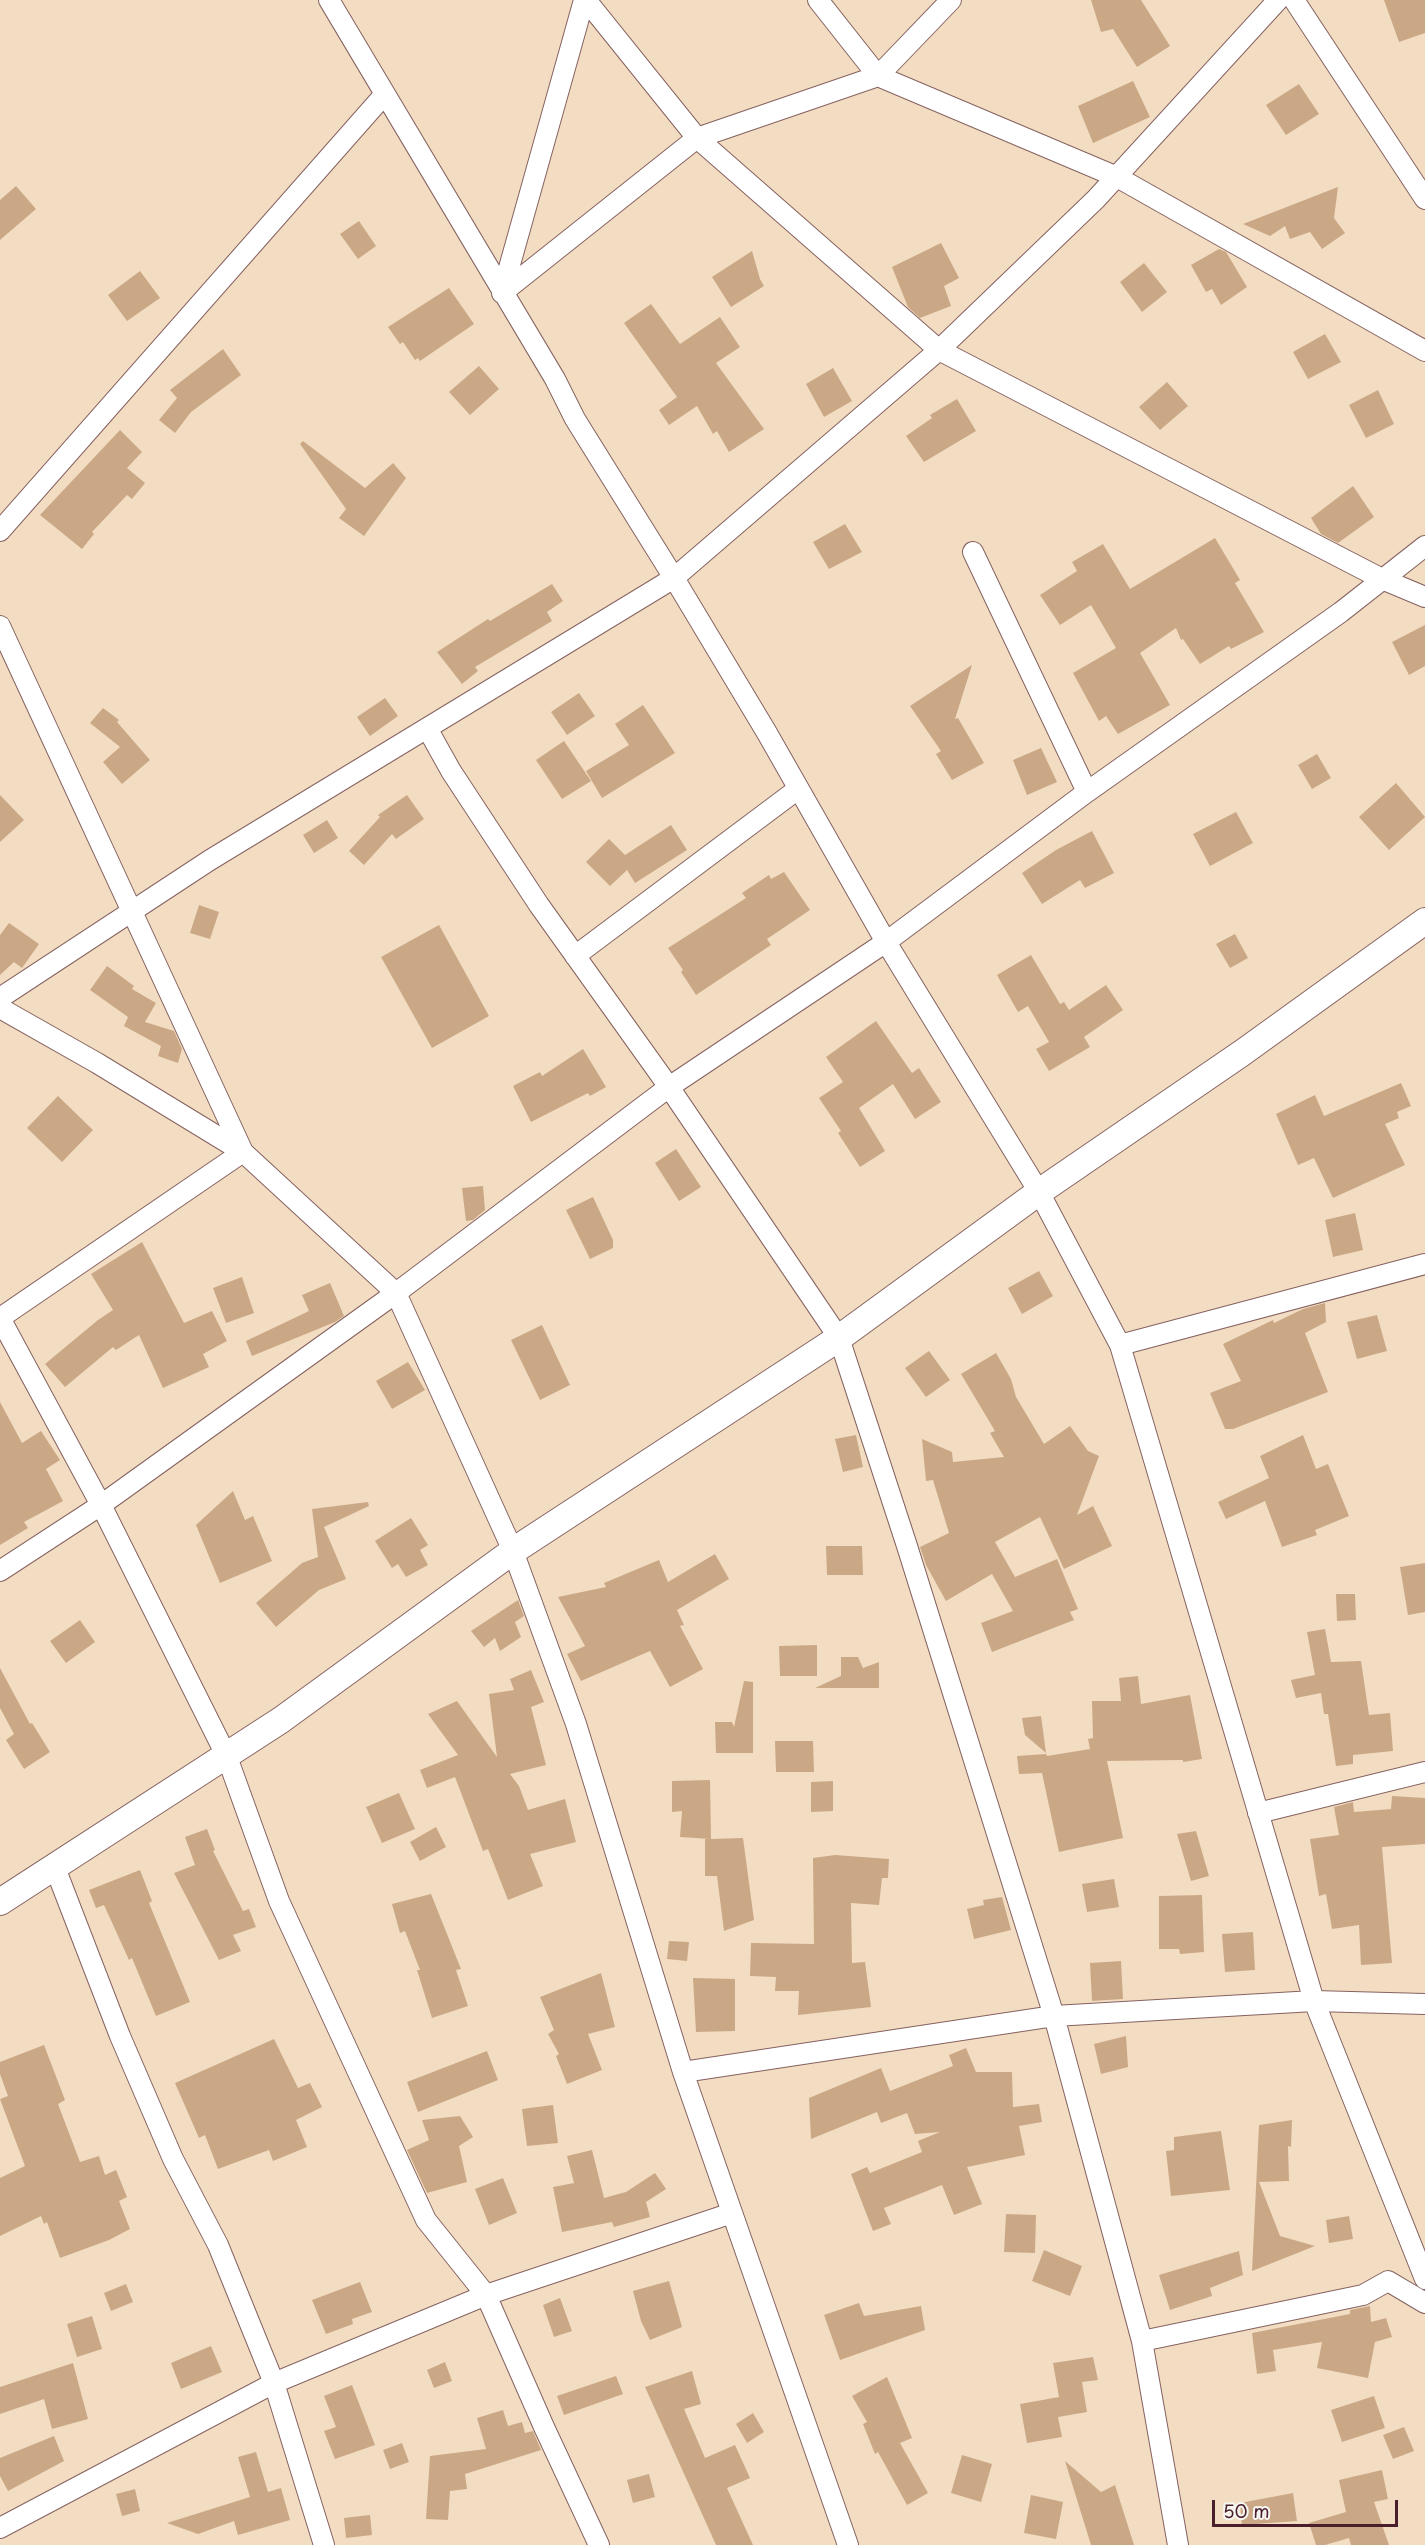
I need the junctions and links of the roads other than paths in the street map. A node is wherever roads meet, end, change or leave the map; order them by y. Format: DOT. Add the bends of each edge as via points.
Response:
graph roads {
  1 [pos="329,0"];
  2 [pos="585,0"];
  3 [pos="818,0"];
  4 [pos="951,0"];
  5 [pos="1278,0"];
  6 [pos="1294,0"];
  7 [pos="878,76"];
  8 [pos="384,95"];
  9 [pos="696,138"];
  10 [pos="1117,177"];
  11 [pos="1425,198"];
  12 [pos="502,293"];
  13 [pos="939,350"];
  14 [pos="1425,351"];
  15 [pos="0,531"];
  16 [pos="1425,546"];
  17 [pos="973,552"];
  18 [pos="674,578"];
  19 [pos="1382,579"];
  20 [pos="1425,597"];
  21 [pos="0,626"];
  22 [pos="427,728"];
  23 [pos="798,789"];
  24 [pos="1087,792"];
  25 [pos="132,911"];
  26 [pos="1425,921"];
  27 [pos="886,942"];
  28 [pos="575,956"];
  29 [pos="0,998"];
  30 [pos="0,1008"];
  31 [pos="669,1087"];
  32 [pos="243,1152"];
  33 [pos="1039,1192"];
  34 [pos="1425,1264"];
  35 [pos="396,1293"];
  36 [pos="839,1338"];
  37 [pos="1120,1345"];
  38 [pos="101,1505"];
  39 [pos="513,1551"];
  40 [pos="0,1571"];
  41 [pos="227,1757"];
  42 [pos="1425,1772"];
  43 [pos="1258,1813"];
  44 [pos="54,1865"];
  45 [pos="0,1902"];
  46 [pos="1314,2001"];
  47 [pos="1425,2004"];
  48 [pos="1054,2016"];
  49 [pos="683,2072"];
  50 [pos="732,2213"];
  51 [pos="1425,2279"];
  52 [pos="486,2295"];
  53 [pos="1425,2303"];
  54 [pos="1142,2340"];
  55 [pos="274,2383"];
  56 [pos="0,2528"];
  57 [pos="324,2545"];
  58 [pos="599,2545"];
  59 [pos="848,2545"];
  60 [pos="1179,2545"];
  1 -- 8 [label="street"];
  2 -- 9 [label="street"];
  2 -- 12 [label="street"];
  3 -- 7 [label="street"];
  4 -- 7 [label="street"];
  5 -- 10 [label="street"];
  6 -- 11 [label="street"];
  7 -- 9 [label="street"];
  7 -- 10 [label="street"];
  8 -- 12 [label="street"];
  8 -- 15 [label="street"];
  9 -- 12 [label="street"];
  9 -- 13 [label="street"];
  10 -- 13 [label="street"];
  10 -- 14 [label="street"];
  12 -- 18 [label="street"];
  13 -- 18 [label="street"];
  13 -- 19 [label="street"];
  16 -- 19 [label="street"];
  17 -- 24 [label="street"];
  18 -- 22 [label="street"];
  18 -- 23 [label="street"];
  19 -- 20 [label="street"];
  19 -- 24 [label="street"];
  21 -- 25 [label="street"];
  22 -- 25 [label="street"];
  22 -- 28 [label="street" via="451,771"];
  23 -- 27 [label="street"];
  23 -- 28 [label="street"];
  24 -- 27 [label="street"];
  25 -- 29 [label="street"];
  25 -- 32 [label="street"];
  26 -- 33 [label="street"];
  27 -- 31 [label="street"];
  27 -- 33 [label="street"];
  28 -- 31 [label="street"];
  30 -- 32 [label="street"];
  31 -- 35 [label="street"];
  31 -- 36 [label="street"];
  32 -- 35 [label="street"];
  32 -- 38 [label="street" via="0,1318"];
  33 -- 36 [label="street"];
  33 -- 37 [label="street"];
  34 -- 37 [label="street"];
  35 -- 38 [label="street"];
  35 -- 39 [label="street"];
  36 -- 39 [label="street"];
  36 -- 48 [label="street"];
  37 -- 43 [label="street"];
  38 -- 40 [label="street"];
  38 -- 41 [label="street"];
  39 -- 41 [label="street"];
  39 -- 49 [label="street" via="576,1724"];
  41 -- 44 [label="street"];
  41 -- 52 [label="street" via="279,1901 426,2220"];
  42 -- 43 [label="street"];
  43 -- 46 [label="street"];
  44 -- 45 [label="street"];
  44 -- 55 [label="street" via="124,2046 173,2160 218,2245"];
  46 -- 47 [label="street"];
  46 -- 48 [label="street"];
  46 -- 51 [label="street"];
  48 -- 49 [label="street"];
  48 -- 54 [label="street"];
  49 -- 50 [label="street"];
  50 -- 52 [label="street"];
  50 -- 59 [label="street"];
  52 -- 55 [label="street"];
  52 -- 58 [label="street"];
  53 -- 54 [label="street" via="1388,2281 1363,2295"];
  54 -- 60 [label="street"];
  55 -- 56 [label="street"];
  55 -- 57 [label="street"];
}
